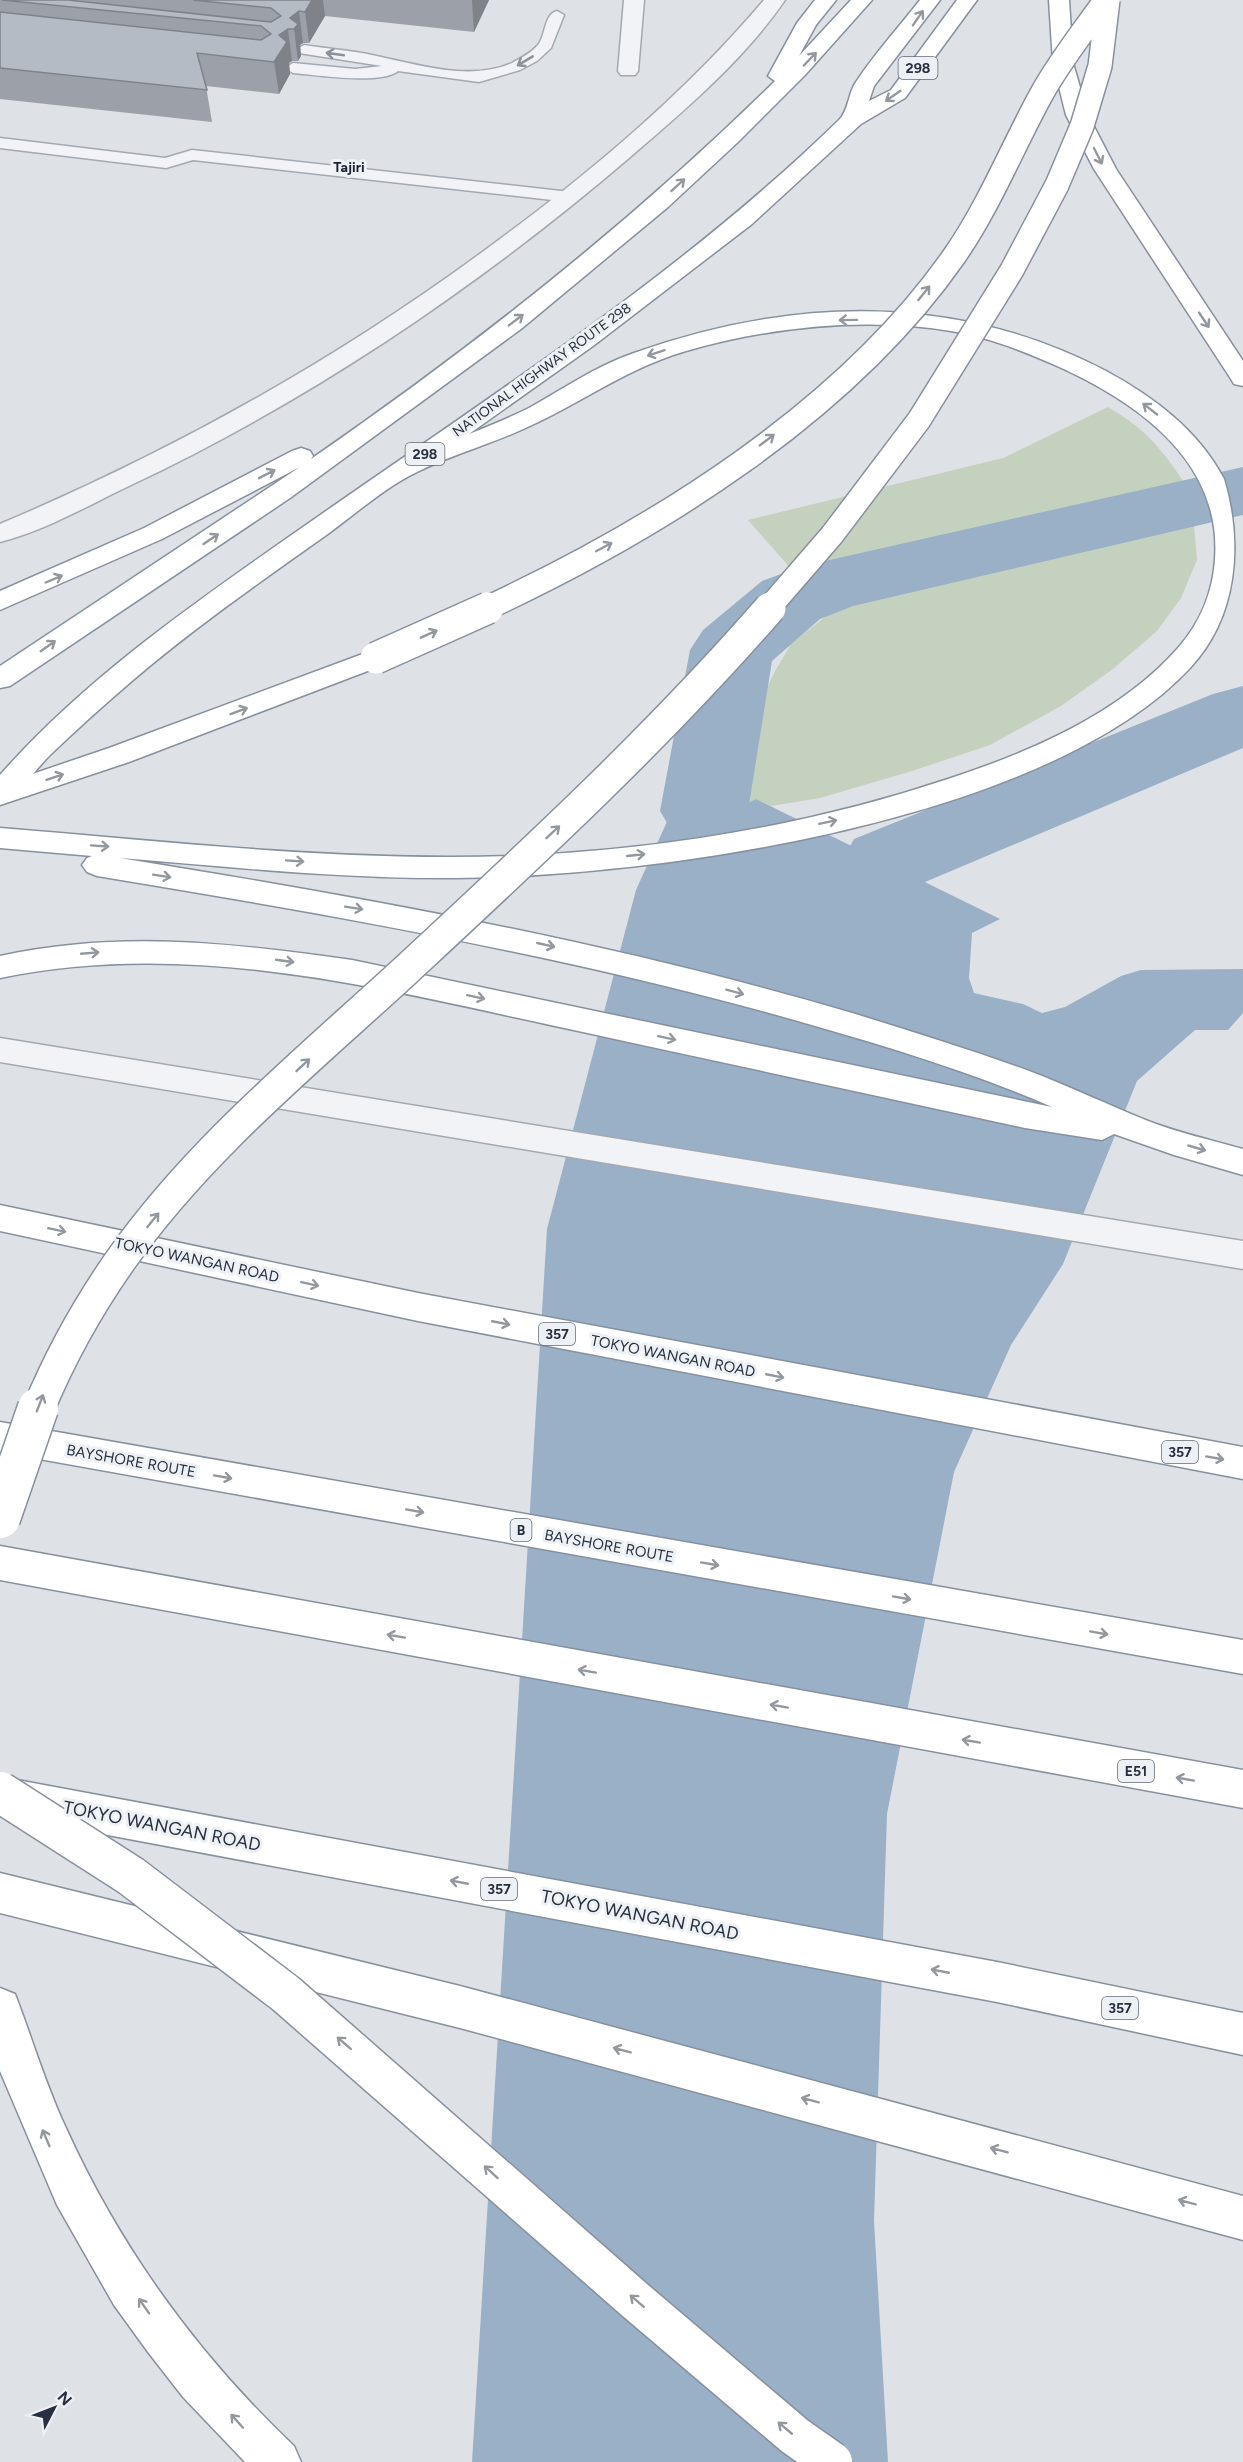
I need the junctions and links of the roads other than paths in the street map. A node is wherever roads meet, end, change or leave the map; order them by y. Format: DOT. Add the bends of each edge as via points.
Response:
graph roads {
  1 [pos="634,0"];
  2 [pos="775,0"];
  3 [pos="826,0"];
  4 [pos="862,0"];
  5 [pos="930,0"];
  6 [pos="967,0"];
  7 [pos="1059,0"];
  8 [pos="1107,0"];
  9 [pos="557,15"];
  10 [pos="304,50"];
  11 [pos="293,68"];
  12 [pos="405,68"];
  13 [pos="628,71"];
  14 [pos="755,116"];
  15 [pos="853,119"];
  16 [pos="0,143"];
  17 [pos="570,197"];
  18 [pos="470,356"];
  19 [pos="1243,380"];
  20 [pos="407,467"];
  21 [pos="0,534"];
  22 [pos="0,601"];
  23 [pos="0,679"];
  24 [pos="0,794"];
  25 [pos="0,838"];
  26 [pos="0,852"];
  27 [pos="0,967"];
  28 [pos="0,1050"];
  29 [pos="1151,1135"];
  30 [pos="1243,1162"];
  31 [pos="0,1218"];
  32 [pos="1243,1255"];
  33 [pos="0,1437"];
  34 [pos="1243,1463"];
  35 [pos="0,1518"];
  36 [pos="0,1563"];
  37 [pos="1243,1657"];
  38 [pos="1243,1790"];
  39 [pos="0,1794"];
  40 [pos="0,1893"];
  41 [pos="997,1982"];
  42 [pos="0,2009"];
  43 [pos="1243,2034"];
  44 [pos="1243,2058"];
  45 [pos="1243,2218"];
  46 [pos="278,2462"];
  47 [pos="832,2462"];
  1 -- 13 [label="street"];
  2 -- 17 [label="street" via="722,62 678,105"];
  3 -- 14 [label="highway" via="807,23"];
  14 -- 4 [label="highway, one-way"];
  15 -- 5 [label="highway, NATIONAL HIGHWAY ROUTE 298 / 298, one-way" via="864,85"];
  6 -- 15 [label="highway, NATIONAL HIGHWAY ROUTE 298 / 298, one-way" via="898,94"];
  7 -- 19 [label="highway, one-way" via="1063,63 1077,115 1105,170"];
  24 -- 8 [label="highway, one-way, bridge" via="119,755 376,658 520,592 618,540 713,480 799,416 861,362 912,308 953,257 998,184 1042,93"];
  35 -- 8 [label="highway, one-way, bridge" via="48,1382 122,1258 167,1203 216,1148 571,816 700,687 795,580 893,459 980,328 1050,198 1082,124 1100,67"];
  9 -- 12 [label="lane, one-way" via="546,45 532,58 507,70 479,77"];
  12 -- 10 [label="lane, one-way"];
  11 -- 12 [label="lane" via="355,74"];
  18 -- 14 [label="highway, one-way" via="635,225"];
  15 -- 20 [label="highway, NATIONAL HIGHWAY ROUTE 298 / 298" via="744,219 585,341"];
  16 -- 17 [label="lane" via="166,163 192,155"];
  17 -- 21 [label="street" via="484,264 274,402 169,457"];
  22 -- 18 [label="highway, one-way" via="58,578 275,470"];
  23 -- 18 [label="highway, one-way" via="282,491"];
  20 -- 24 [label="highway, NATIONAL HIGHWAY ROUTE 298 / 298" via="242,582 123,673 35,753"];
  25 -- 20 [label="highway, one-way" via="358,865 483,867 569,862 729,842 831,822 921,799 996,773 1073,738 1142,696 1190,654 1231,580 1232,545 1224,510 1193,447 1139,401 1103,379 1029,345 987,331 937,323 832,321 777,324 734,332 634,360 527,418"];
  26 -- 29 [label="highway, one-way" via="384,913 650,969 914,1045 1046,1091"];
  27 -- 29 [label="highway, one-way" via="32,958 100,952 190,952 342,969 1025,1116"];
  28 -- 32 [label="street"];
  29 -- 30 [label="highway, one-way"];
  31 -- 34 [label="highway, TOKYO WANGAN ROAD / 357, one-way" via="418,1308"];
  33 -- 37 [label="highway, BAYSHORE ROUTE / B, one-way"];
  38 -- 36 [label="highway, E51, one-way"];
  41 -- 39 [label="highway, TOKYO WANGAN ROAD / 357, one-way, bridge"];
  47 -- 39 [label="highway, one-way, bridge" via="795,2436 636,2301 286,1994 131,1876"];
  45 -- 40 [label="highway, one-way, bridge" via="472,2010"];
  41 -- 43 [label="highway, TOKYO WANGAN ROAD / 357"];
  41 -- 44 [label="highway"];
  46 -- 42 [label="highway, one-way" via="177,2354 102,2247 47,2140"];
}
